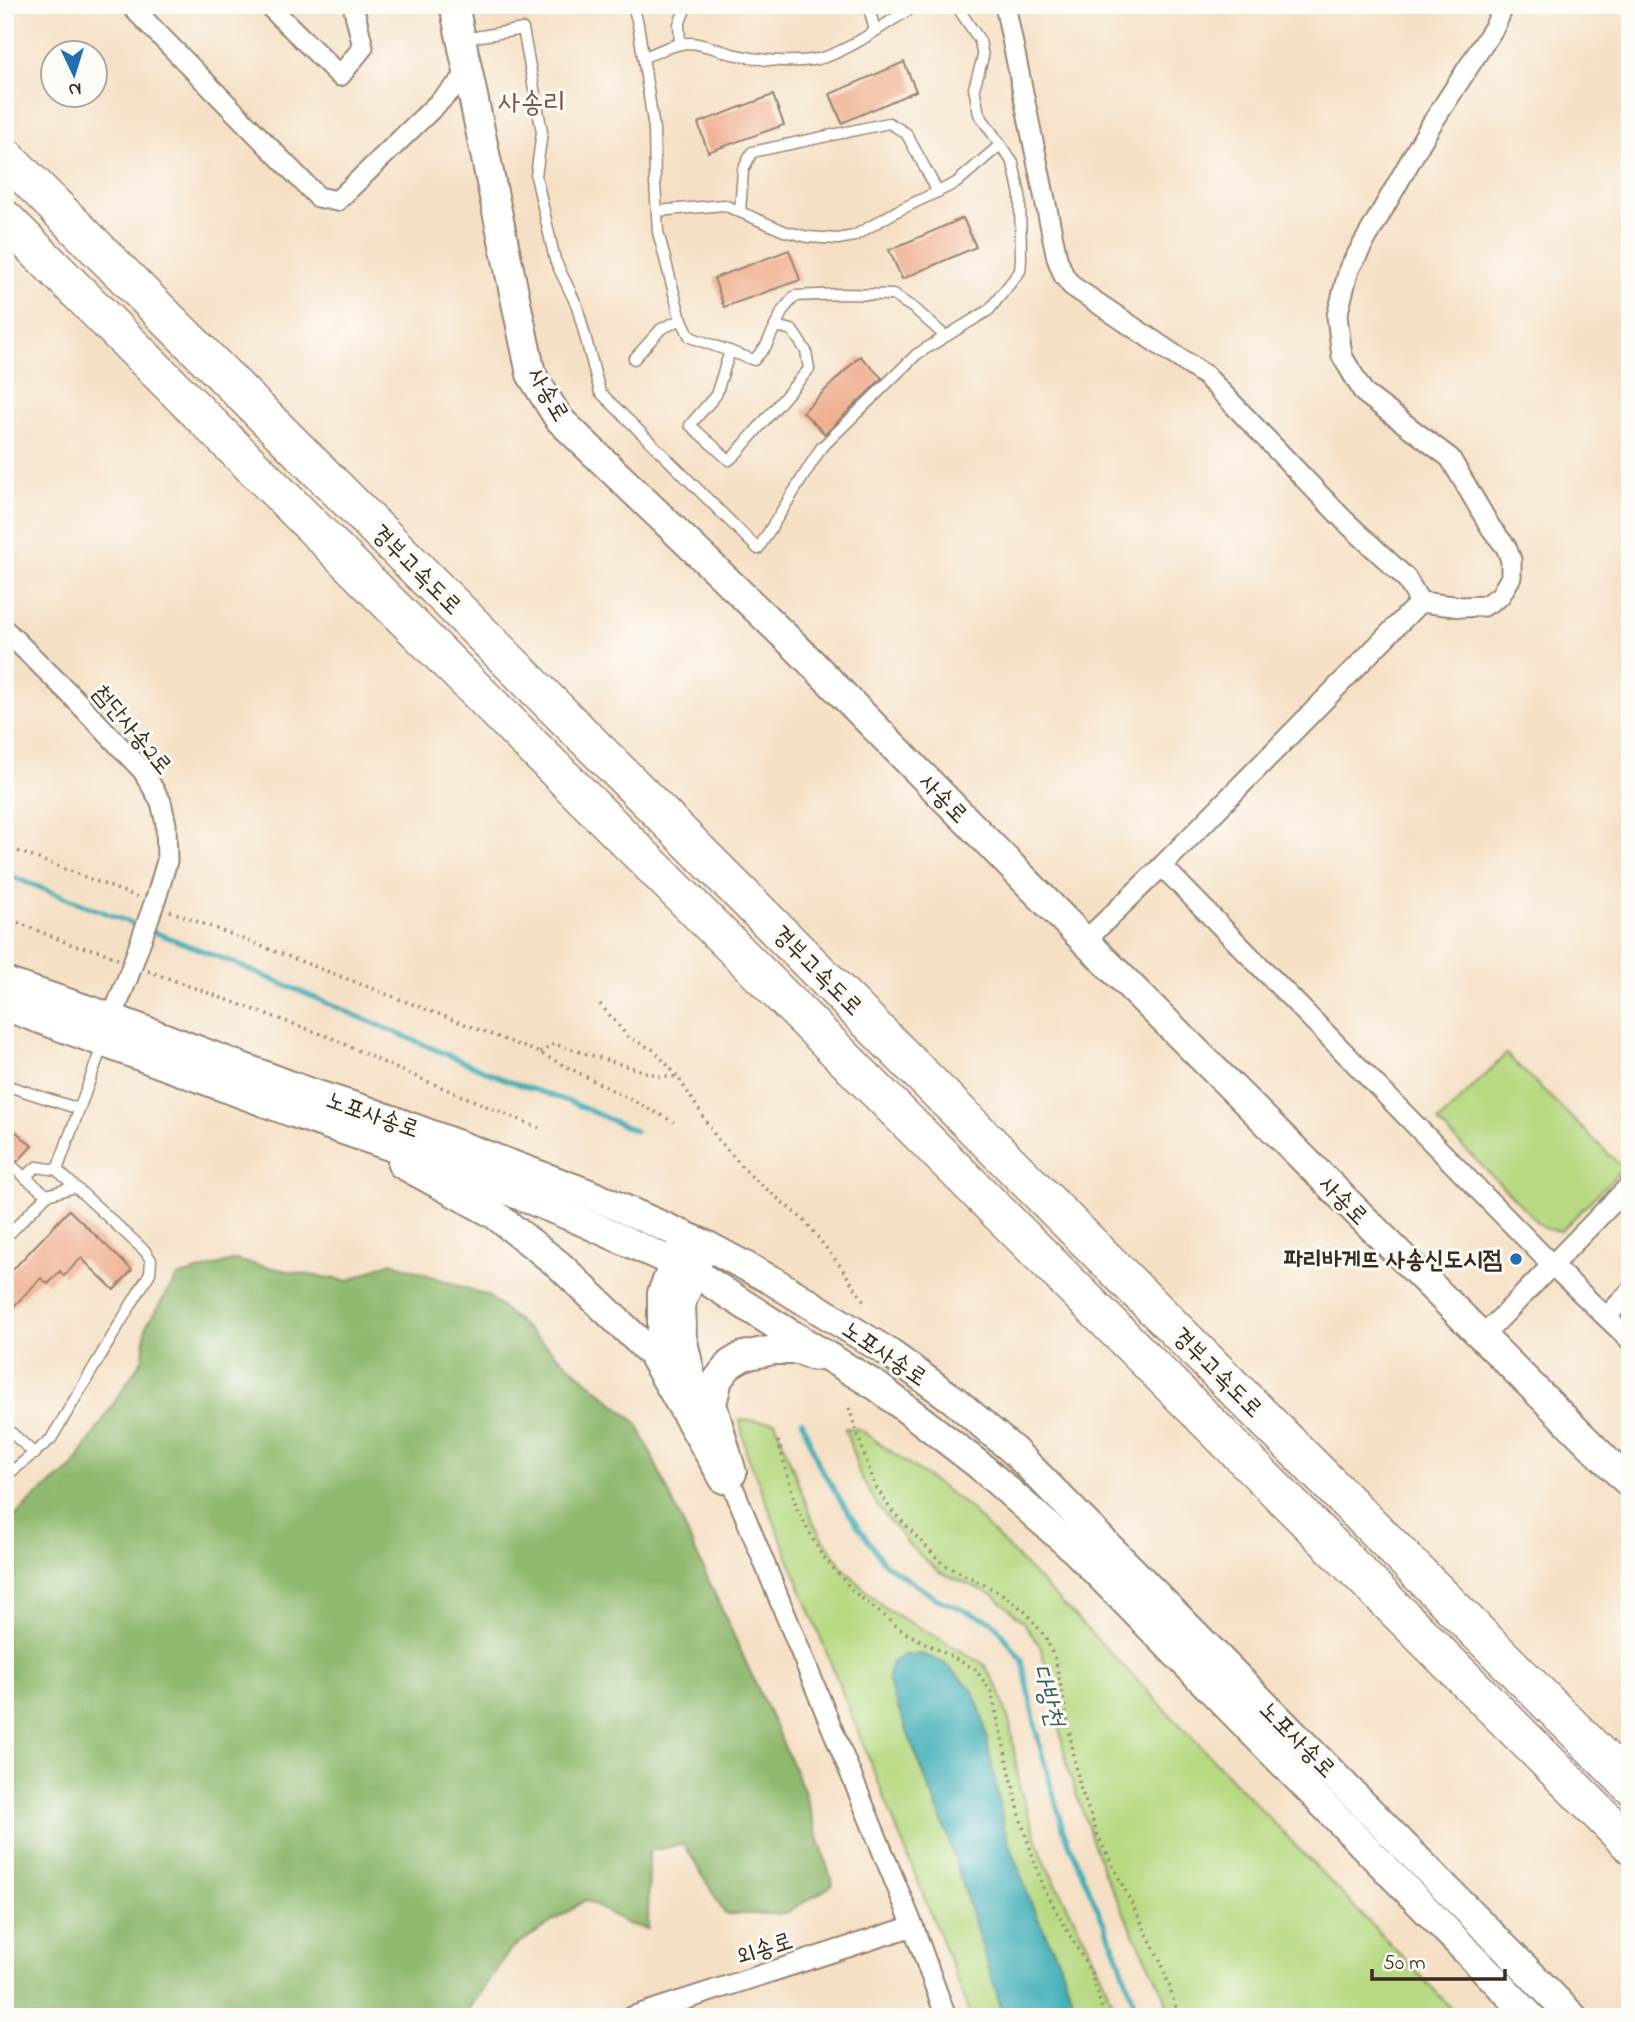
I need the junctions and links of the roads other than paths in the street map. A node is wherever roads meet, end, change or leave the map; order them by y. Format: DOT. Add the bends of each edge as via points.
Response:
graph roads {
  1 [pos="130,5"];
  2 [pos="268,5"];
  3 [pos="353,5"];
  4 [pos="454,5"];
  5 [pos="633,5"];
  6 [pos="687,5"];
  7 [pos="868,5"];
  8 [pos="917,5"];
  9 [pos="956,5"];
  10 [pos="1005,5"];
  11 [pos="1504,5"];
  12 [pos="875,30"];
  13 [pos="461,39"];
  14 [pos="680,44"];
  15 [pos="643,57"];
  16 [pos="469,73"];
  17 [pos="1000,145"];
  18 [pos="5,156"];
  19 [pos="938,192"];
  20 [pos="657,211"];
  21 [pos="740,212"];
  22 [pos="5,219"];
  23 [pos="682,319"];
  24 [pos="775,326"];
  25 [pos="945,335"];
  26 [pos="730,351"];
  27 [pos="634,359"];
  28 [pos="1420,603"];
  29 [pos="5,631"];
  30 [pos="1162,866"];
  31 [pos="1085,941"];
  32 [pos="5,982"];
  33 [pos="5,1006"];
  34 [pos="107,1031"];
  35 [pos="5,1085"];
  36 [pos="79,1109"];
  37 [pos="335,1127"];
  38 [pos="5,1160"];
  39 [pos="57,1170"];
  40 [pos="29,1180"];
  41 [pos="1630,1185"];
  42 [pos="75,1188"];
  43 [pos="47,1195"];
  44 [pos="5,1227"];
  45 [pos="696,1240"];
  46 [pos="1552,1265"];
  47 [pos="683,1266"];
  48 [pos="1630,1292"];
  49 [pos="1606,1317"];
  50 [pos="1482,1337"];
  51 [pos="1630,1340"];
  52 [pos="864,1378"];
  53 [pos="5,1427"];
  54 [pos="35,1454"];
  55 [pos="5,1477"];
  56 [pos="730,1481"];
  57 [pos="1630,1484"];
  58 [pos="1630,1785"];
  59 [pos="1630,1844"];
  60 [pos="913,1926"];
  61 [pos="631,2017"];
  62 [pos="946,2017"];
  63 [pos="1531,2017"];
  64 [pos="1573,2017"];
  1 -- 16 [label="street" via="318,197 337,201"];
  2 -- 3 [label="street" via="340,76 363,47"];
  4 -- 13 [label="main road, 사송로"];
  5 -- 15 [label="lane"];
  6 -- 14 [label="lane" via="679,24"];
  7 -- 12 [label="lane"];
  8 -- 12 [label="lane"];
  9 -- 17 [label="lane" via="980,41 983,57 974,88 979,114"];
  10 -- 28 [label="street" via="1063,276 1206,376 1406,578"];
  11 -- 28 [label="street" via="1349,270 1337,316 1342,356 1364,393 1450,458 1511,559 1511,577 1500,596 1484,606"];
  12 -- 14 [label="lane" via="818,59 786,61"];
  13 -- 16 [label="main road, 사송로"];
  13 -- 25 [label="lane" via="523,29 542,132 536,176 555,260 577,306 600,392 758,549 821,448 916,354"];
  14 -- 15 [label="lane"];
  15 -- 20 [label="lane" via="654,129"];
  16 -- 31 [label="main road, 사송로" via="531,374 559,419 796,647"];
  17 -- 19 [label="lane" via="956,183"];
  17 -- 25 [label="lane" via="1013,163 1020,195 1020,271 989,310"];
  18 -- 58 [label="highway, 경부고속도로"];
  19 -- 21 [label="lane" via="854,236 838,239 784,231"];
  19 -- 21 [label="lane" via="906,132 889,123 752,152 743,170"];
  20 -- 21 [label="lane" via="724,205"];
  20 -- 23 [label="lane" via="658,232"];
  22 -- 59 [label="highway, 경부고속도로"];
  23 -- 26 [label="lane" via="690,337"];
  23 -- 27 [label="lane" via="661,328"];
  24 -- 25 [label="lane" via="794,296 893,295"];
  24 -- 26 [label="lane" via="754,360"];
  24 -- 26 [label="lane" via="792,330 806,351 808,369 729,460 690,425 716,395"];
  28 -- 30 [label="street"];
  29 -- 34 [label="street, 첨단사송2로, bridge" via="143,771 161,802 167,862"];
  30 -- 31 [label="street"];
  30 -- 46 [label="street"];
  31 -- 50 [label="main road, 사송로"];
  32 -- 34 [label="main road, 노포사송로"];
  33 -- 34 [label="main road, 노포사송로"];
  34 -- 36 [label="lane"];
  34 -- 37 [label="main road, 노포사송로"];
  34 -- 45 [label="main road, 노포사송로" via="368,1111 587,1193"];
  35 -- 36 [label="lane"];
  36 -- 39 [label="lane"];
  37 -- 47 [label="main road, 노포사송로" via="448,1166"];
  37 -- 56 [label="main road" via="494,1214 559,1265 651,1353"];
  38 -- 40 [label="lane"];
  39 -- 40 [label="lane" via="37,1167 29,1173"];
  39 -- 42 [label="lane"];
  40 -- 43 [label="lane"];
  41 -- 46 [label="street"];
  42 -- 43 [label="lane"];
  42 -- 54 [label="lane" via="145,1251 151,1259 150,1273 51,1439"];
  43 -- 44 [label="lane" via="11,1233"];
  45 -- 47 [label="main road"];
  45 -- 64 [label="main road, 노포사송로" via="773,1281 889,1353 1014,1451"];
  46 -- 49 [label="street"];
  46 -- 50 [label="street"];
  47 -- 52 [label="main road, 노포사송로"];
  47 -- 56 [label="main road" via="662,1293 662,1330 671,1370"];
  48 -- 49 [label="street"];
  49 -- 51 [label="street"];
  50 -- 57 [label="main road, 사송로"];
  52 -- 56 [label="main road" via="799,1350 743,1356 730,1364 718,1379 712,1404"];
  52 -- 63 [label="main road, 노포사송로" via="979,1465 1076,1551"];
  53 -- 54 [label="lane"];
  54 -- 55 [label="lane"];
  56 -- 60 [label="street"];
  60 -- 61 [label="street, 외송로"];
  60 -- 62 [label="street"];
}
